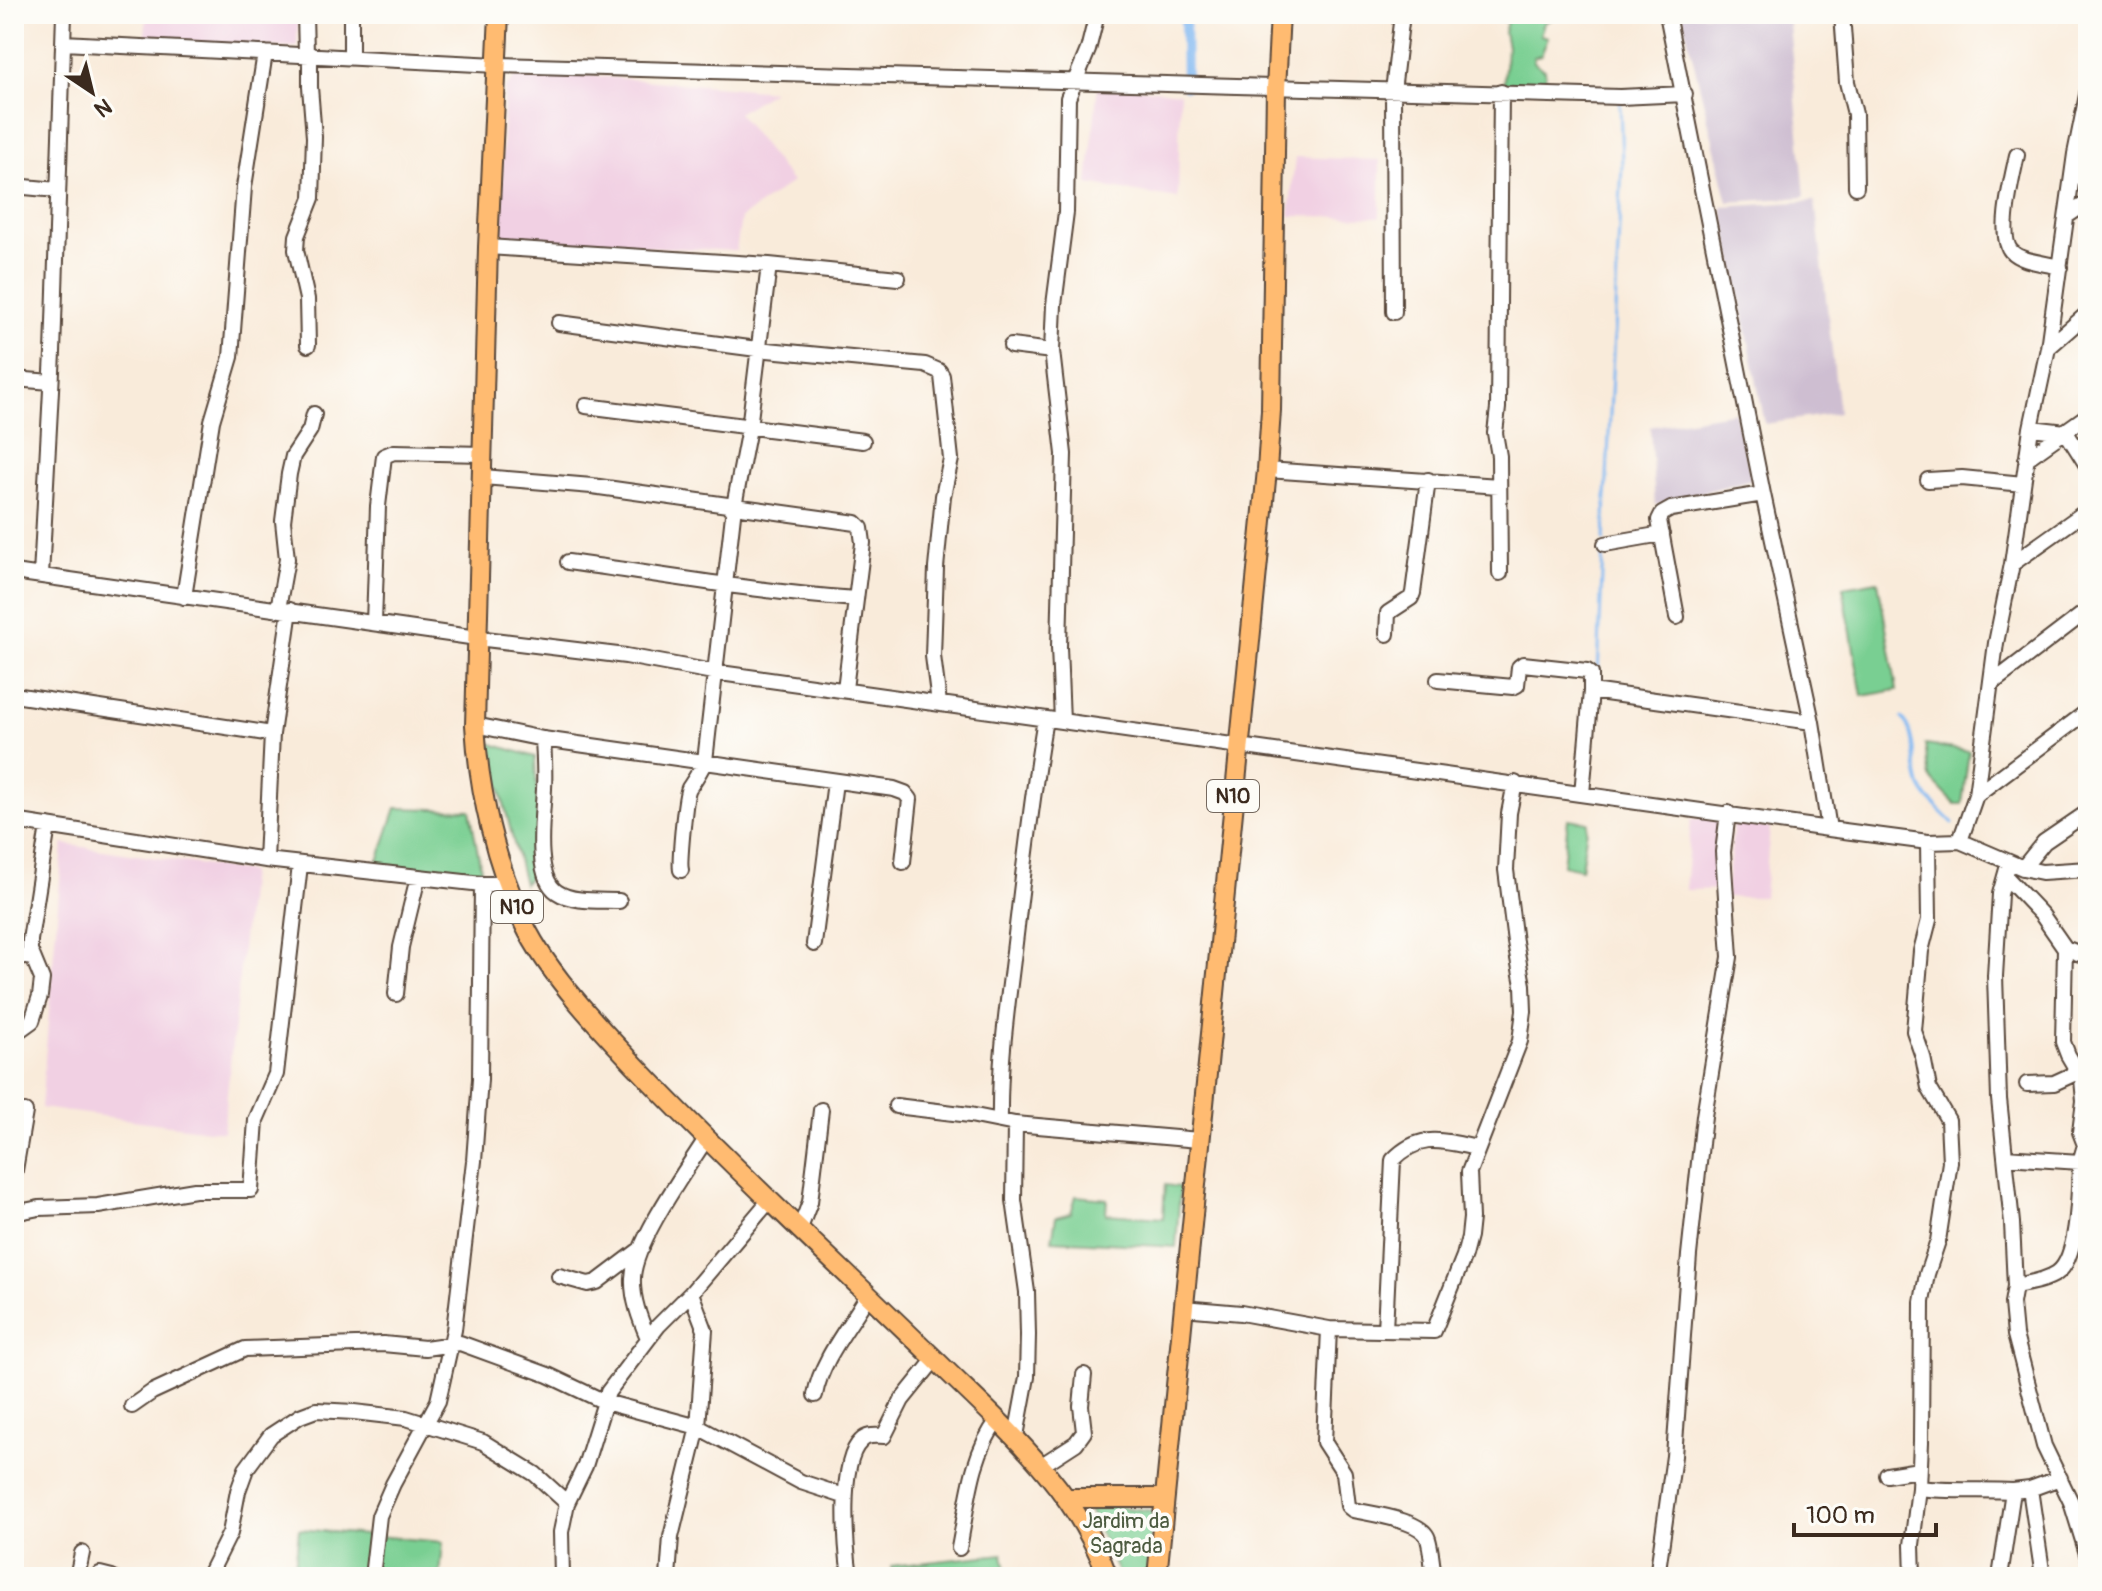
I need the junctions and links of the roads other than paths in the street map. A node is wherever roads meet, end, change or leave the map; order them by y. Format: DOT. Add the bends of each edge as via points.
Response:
graph roads {
  1 [pos="64,14"];
  2 [pos="305,14"];
  3 [pos="351,14"];
  4 [pos="499,14"];
  5 [pos="1097,14"];
  6 [pos="1280,14"];
  7 [pos="1402,14"];
  8 [pos="1667,14"];
  9 [pos="1842,14"];
  10 [pos="63,43"];
  11 [pos="265,53"];
  12 [pos="308,54"];
  13 [pos="351,56"];
  14 [pos="497,65"];
  15 [pos="1075,82"];
  16 [pos="1276,89"];
  17 [pos="2088,90"];
  18 [pos="1393,91"];
  19 [pos="1501,92"];
  20 [pos="1685,94"];
  21 [pos="2017,155"];
  22 [pos="14,186"];
  23 [pos="1856,187"];
  24 [pos="57,190"];
  25 [pos="2088,202"];
  26 [pos="2067,216"];
  27 [pos="488,247"];
  28 [pos="769,265"];
  29 [pos="2060,267"];
  30 [pos="898,278"];
  31 [pos="1394,312"];
  32 [pos="2088,313"];
  33 [pos="559,323"];
  34 [pos="308,345"];
  35 [pos="1011,346"];
  36 [pos="2048,348"];
  37 [pos="757,349"];
  38 [pos="1052,351"];
  39 [pos="14,379"];
  40 [pos="51,382"];
  41 [pos="586,406"];
  42 [pos="314,414"];
  43 [pos="2088,415"];
  44 [pos="749,428"];
  45 [pos="2031,428"];
  46 [pos="2066,432"];
  47 [pos="863,441"];
  48 [pos="484,454"];
  49 [pos="2026,459"];
  50 [pos="2088,467"];
  51 [pos="1267,470"];
  52 [pos="483,477"];
  53 [pos="1428,480"];
  54 [pos="1928,480"];
  55 [pos="2023,484"];
  56 [pos="1499,486"];
  57 [pos="1763,494"];
  58 [pos="734,506"];
  59 [pos="2088,510"];
  60 [pos="1662,534"];
  61 [pos="1605,544"];
  62 [pos="568,562"];
  63 [pos="2012,564"];
  64 [pos="1500,573"];
  65 [pos="41,576"];
  66 [pos="15,577"];
  67 [pos="725,587"];
  68 [pos="184,597"];
  69 [pos="856,599"];
  70 [pos="284,610"];
  71 [pos="2088,610"];
  72 [pos="1677,617"];
  73 [pos="374,623"];
  74 [pos="1387,634"];
  75 [pos="477,638"];
  76 [pos="713,672"];
  77 [pos="1438,680"];
  78 [pos="1991,684"];
  79 [pos="845,689"];
  80 [pos="1591,691"];
  81 [pos="14,695"];
  82 [pos="939,703"];
  83 [pos="2088,711"];
  84 [pos="1045,719"];
  85 [pos="1062,721"];
  86 [pos="1812,722"];
  87 [pos="475,725"];
  88 [pos="272,734"];
  89 [pos="543,739"];
  90 [pos="1238,745"];
  91 [pos="705,761"];
  92 [pos="835,782"];
  93 [pos="1515,783"];
  94 [pos="1582,794"];
  95 [pos="1976,795"];
  96 [pos="2088,812"];
  97 [pos="1728,813"];
  98 [pos="14,821"];
  99 [pos="48,826"];
  100 [pos="1829,829"];
  101 [pos="1960,841"];
  102 [pos="1928,842"];
  103 [pos="266,860"];
  104 [pos="903,862"];
  105 [pos="300,865"];
  106 [pos="2020,865"];
  107 [pos="2088,869"];
  108 [pos="681,870"];
  109 [pos="418,877"];
  110 [pos="482,884"];
  111 [pos="508,884"];
  112 [pos="619,901"];
  113 [pos="814,944"];
  114 [pos="2065,948"];
  115 [pos="14,955"];
  116 [pos="2088,957"];
  117 [pos="33,958"];
  118 [pos="396,994"];
  119 [pos="14,1034"];
  120 [pos="2078,1072"];
  121 [pos="2027,1084"];
  122 [pos="896,1106"];
  123 [pos="821,1110"];
  124 [pos="25,1112"];
  125 [pos="1008,1122"];
  126 [pos="706,1139"];
  127 [pos="1199,1140"];
  128 [pos="1477,1148"];
  129 [pos="2005,1157"];
  130 [pos="2080,1162"];
  131 [pos="14,1176"];
  132 [pos="769,1201"];
  133 [pos="14,1213"];
  134 [pos="799,1231"];
  135 [pos="643,1248"];
  136 [pos="559,1276"];
  137 [pos="2015,1286"];
  138 [pos="691,1293"];
  139 [pos="868,1295"];
  140 [pos="1183,1308"];
  141 [pos="1329,1329"];
  142 [pos="1385,1330"];
  143 [pos="648,1338"];
  144 [pos="451,1344"];
  145 [pos="935,1359"];
  146 [pos="1084,1375"];
  147 [pos="815,1395"];
  148 [pos="605,1402"];
  149 [pos="132,1406"];
  150 [pos="998,1420"];
  151 [pos="428,1424"];
  152 [pos="698,1427"];
  153 [pos="1016,1436"];
  154 [pos="1042,1465"];
  155 [pos="1919,1470"];
  156 [pos="1887,1475"];
  157 [pos="2060,1478"];
  158 [pos="1919,1488"];
  159 [pos="2030,1489"];
  160 [pos="2013,1491"];
  161 [pos="844,1496"];
  162 [pos="1067,1498"];
  163 [pos="1164,1498"];
  164 [pos="567,1503"];
  165 [pos="959,1548"];
  166 [pos="82,1553"];
  167 [pos="2088,1557"];
  168 [pos="77,1577"];
  169 [pos="208,1577"];
  170 [pos="372,1577"];
  171 [pos="562,1577"];
  172 [pos="668,1577"];
  173 [pos="850,1577"];
  174 [pos="1108,1577"];
  175 [pos="1157,1577"];
  176 [pos="1435,1577"];
  177 [pos="1657,1577"];
  178 [pos="1913,1577"];
  179 [pos="2000,1577"];
  180 [pos="2043,1577"];
  1 -- 10 [label="street"];
  2 -- 12 [label="street"];
  3 -- 13 [label="street"];
  4 -- 14 [label="main road, N10"];
  5 -- 15 [label="street"];
  6 -- 16 [label="main road, N10"];
  7 -- 18 [label="street"];
  8 -- 20 [label="street"];
  9 -- 23 [label="street" via="1855,114"];
  10 -- 11 [label="street"];
  10 -- 24 [label="street"];
  11 -- 12 [label="street"];
  11 -- 68 [label="street" via="244,187 231,357 212,421"];
  12 -- 13 [label="street"];
  12 -- 34 [label="street" via="312,198 296,250 305,285"];
  13 -- 14 [label="street"];
  14 -- 15 [label="street"];
  14 -- 27 [label="main road, N10"];
  15 -- 16 [label="street"];
  15 -- 38 [label="street" via="1068,98 1066,212"];
  16 -- 18 [label="street"];
  16 -- 51 [label="main road, N10"];
  17 -- 26 [label="street"];
  18 -- 19 [label="street"];
  18 -- 31 [label="street"];
  19 -- 20 [label="street"];
  19 -- 56 [label="street" via="1495,433"];
  20 -- 57 [label="street"];
  21 -- 29 [label="street" via="2006,242 2018,256"];
  22 -- 24 [label="street"];
  24 -- 40 [label="street"];
  25 -- 26 [label="street"];
  26 -- 29 [label="street"];
  27 -- 28 [label="street"];
  27 -- 48 [label="main road, N10"];
  28 -- 30 [label="street"];
  28 -- 37 [label="street"];
  29 -- 36 [label="street"];
  32 -- 36 [label="street"];
  33 -- 37 [label="street"];
  35 -- 38 [label="street"];
  36 -- 45 [label="street"];
  37 -- 44 [label="street"];
  37 -- 82 [label="street" via="925,365 942,376 951,459 936,568 933,656"];
  38 -- 85 [label="street" via="1064,454"];
  39 -- 40 [label="street"];
  40 -- 65 [label="street"];
  41 -- 44 [label="street"];
  42 -- 70 [label="street" via="289,474 283,521"];
  43 -- 46 [label="street"];
  44 -- 47 [label="street"];
  44 -- 58 [label="street"];
  45 -- 46 [label="street"];
  45 -- 49 [label="street"];
  46 -- 49 [label="street"];
  46 -- 50 [label="street"];
  48 -- 52 [label="main road, N10"];
  48 -- 73 [label="street" via="384,456"];
  49 -- 55 [label="street"];
  51 -- 53 [label="street"];
  51 -- 90 [label="main road, N10"];
  52 -- 58 [label="street"];
  52 -- 75 [label="main road, N10"];
  53 -- 56 [label="street"];
  53 -- 74 [label="street" via="1413,593 1388,613"];
  54 -- 55 [label="street"];
  55 -- 63 [label="street"];
  56 -- 64 [label="street"];
  57 -- 60 [label="street" via="1671,509 1659,520"];
  57 -- 86 [label="street"];
  58 -- 67 [label="street"];
  58 -- 69 [label="street" via="856,523 863,533"];
  59 -- 63 [label="street"];
  60 -- 61 [label="street"];
  60 -- 72 [label="street"];
  62 -- 67 [label="street"];
  63 -- 78 [label="street"];
  65 -- 66 [label="street"];
  65 -- 68 [label="street"];
  67 -- 69 [label="street"];
  67 -- 76 [label="street"];
  68 -- 70 [label="street"];
  69 -- 79 [label="street"];
  70 -- 73 [label="street"];
  70 -- 88 [label="street"];
  71 -- 78 [label="street"];
  73 -- 75 [label="street"];
  75 -- 76 [label="street"];
  75 -- 87 [label="main road, N10"];
  76 -- 79 [label="street"];
  76 -- 91 [label="street"];
  77 -- 80 [label="street" via="1513,687 1523,664 1590,672"];
  78 -- 95 [label="street"];
  79 -- 82 [label="street"];
  80 -- 86 [label="street"];
  80 -- 94 [label="street"];
  81 -- 88 [label="street"];
  82 -- 84 [label="street"];
  83 -- 95 [label="street"];
  84 -- 85 [label="street"];
  84 -- 125 [label="street" via="999,1088"];
  85 -- 90 [label="street"];
  86 -- 100 [label="street"];
  87 -- 89 [label="street"];
  87 -- 111 [label="main road, N10" via="485,800"];
  88 -- 103 [label="street"];
  89 -- 91 [label="street"];
  89 -- 112 [label="street" via="540,822 551,886 564,896"];
  90 -- 93 [label="street"];
  90 -- 127 [label="main road, N10"];
  91 -- 92 [label="street"];
  91 -- 108 [label="street" via="687,791"];
  92 -- 104 [label="street" via="909,795"];
  92 -- 113 [label="street"];
  93 -- 94 [label="street"];
  93 -- 128 [label="street" via="1506,870 1524,1011 1518,1051"];
  94 -- 97 [label="street"];
  95 -- 101 [label="street"];
  96 -- 106 [label="street"];
  97 -- 100 [label="street"];
  97 -- 177 [label="street" via="1723,852 1730,957 1704,1116 1674,1456"];
  98 -- 99 [label="street"];
  99 -- 103 [label="street"];
  99 -- 117 [label="street" via="30,940"];
  100 -- 102 [label="street"];
  101 -- 102 [label="street"];
  101 -- 106 [label="street"];
  102 -- 155 [label="street" via="1929,920 1914,1031 1929,1088 1948,1120 1950,1162 1922,1302"];
  103 -- 105 [label="street"];
  105 -- 109 [label="street"];
  105 -- 133 [label="street" via="276,1074 256,1120 251,1190 195,1190"];
  106 -- 107 [label="street" via="2042,872"];
  106 -- 114 [label="street" via="2042,915"];
  106 -- 129 [label="street" via="1998,909 1995,976"];
  109 -- 110 [label="street"];
  109 -- 118 [label="street"];
  110 -- 111 [label="street"];
  110 -- 144 [label="street" via="480,1079"];
  111 -- 126 [label="main road, N10" via="524,925 548,963"];
  114 -- 116 [label="street"];
  114 -- 120 [label="street" via="2063,1042"];
  115 -- 117 [label="street"];
  117 -- 119 [label="street" via="42,979 37,1010 32,1021"];
  120 -- 121 [label="street" via="2054,1083"];
  120 -- 130 [label="street" via="2084,1101 2080,1132 2085,1152"];
  122 -- 125 [label="street"];
  123 -- 134 [label="street" via="810,1202"];
  124 -- 131 [label="street"];
  125 -- 127 [label="street"];
  125 -- 153 [label="street" via="1027,1292 1027,1377"];
  126 -- 132 [label="main road, N10"];
  126 -- 135 [label="street" via="655,1218"];
  127 -- 140 [label="main road, N10"];
  128 -- 142 [label="street" via="1469,1172 1467,1247 1436,1329"];
  128 -- 142 [label="street" via="1426,1140 1393,1160"];
  129 -- 130 [label="street"];
  129 -- 137 [label="street"];
  130 -- 137 [label="street" via="2067,1264 2047,1278"];
  132 -- 134 [label="main road, N10"];
  132 -- 138 [label="street"];
  134 -- 139 [label="main road, N10"];
  135 -- 136 [label="street" via="597,1282"];
  135 -- 143 [label="street" via="633,1276 634,1300"];
  137 -- 157 [label="street" via="2015,1335 2044,1446"];
  138 -- 143 [label="street"];
  138 -- 152 [label="street" via="705,1330"];
  139 -- 145 [label="main road, N10"];
  139 -- 147 [label="street" via="821,1368"];
  140 -- 141 [label="street"];
  140 -- 163 [label="main road, N10"];
  141 -- 142 [label="street"];
  141 -- 176 [label="street" via="1324,1442 1344,1473 1348,1506 1424,1531"];
  143 -- 148 [label="street"];
  144 -- 148 [label="street" via="471,1346"];
  144 -- 149 [label="street" via="245,1349"];
  144 -- 151 [label="street"];
  145 -- 150 [label="main road, N10"];
  145 -- 161 [label="street" via="902,1400 884,1436 867,1437 855,1448"];
  146 -- 154 [label="street" via="1084,1432"];
  148 -- 152 [label="street"];
  148 -- 164 [label="street"];
  150 -- 153 [label="main road, N10"];
  150 -- 165 [label="street" via="978,1454"];
  151 -- 164 [label="street" via="483,1442 535,1474"];
  151 -- 169 [label="street" via="316,1410 271,1435 246,1469 230,1533"];
  151 -- 170 [label="street" via="379,1516"];
  152 -- 161 [label="street" via="801,1482"];
  152 -- 172 [label="street" via="671,1537"];
  153 -- 154 [label="main road, N10"];
  154 -- 162 [label="main road, N10"];
  155 -- 156 [label="street"];
  155 -- 158 [label="street"];
  157 -- 159 [label="street"];
  157 -- 167 [label="street"];
  158 -- 160 [label="street"];
  158 -- 178 [label="street"];
  159 -- 160 [label="street"];
  159 -- 180 [label="street"];
  160 -- 179 [label="street"];
  161 -- 173 [label="street"];
  162 -- 163 [label="main road"];
  162 -- 174 [label="main road, N10"];
  163 -- 175 [label="main road, N10"];
  164 -- 171 [label="street" via="561,1532"];
  166 -- 168 [label="street"];
}
